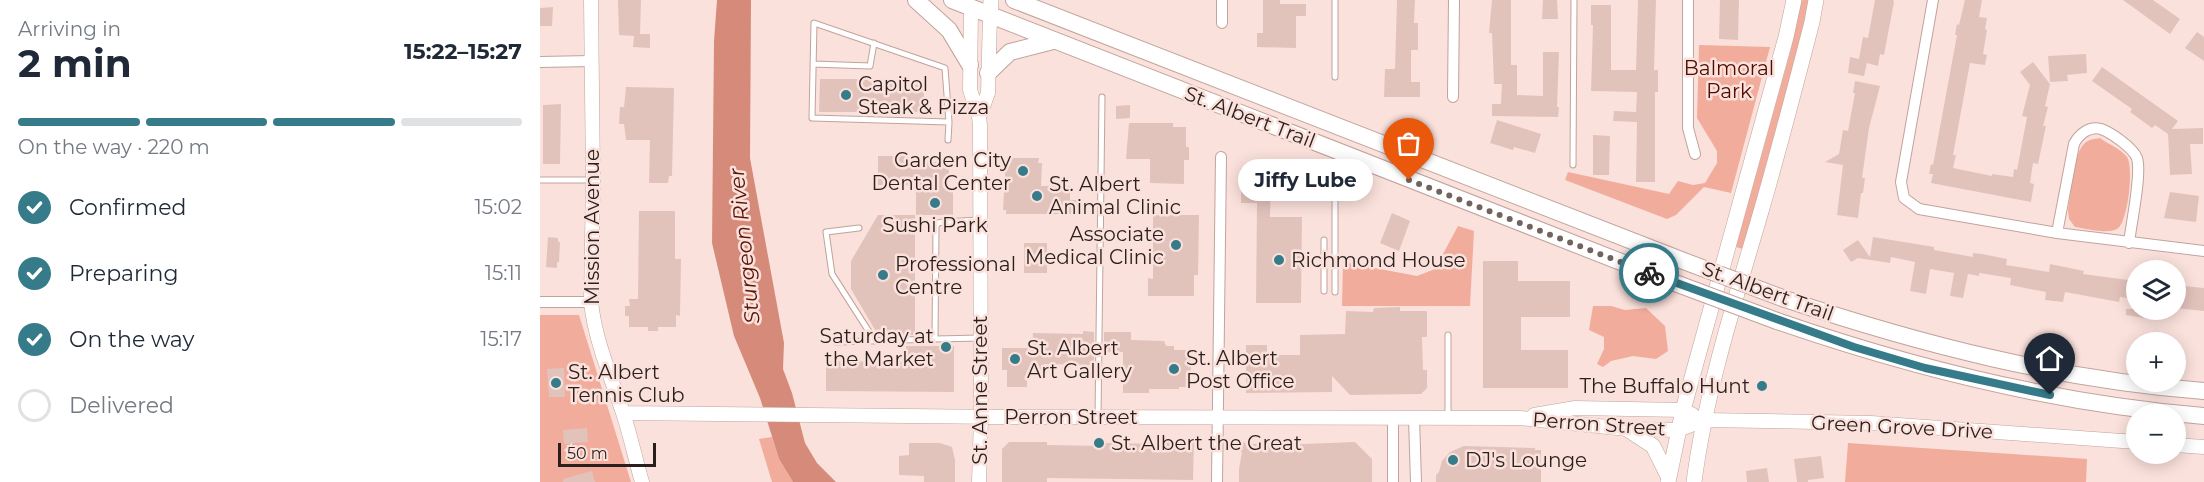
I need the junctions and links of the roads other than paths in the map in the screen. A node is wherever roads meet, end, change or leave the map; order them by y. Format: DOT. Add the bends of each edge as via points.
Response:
graph roads {
  1 [pos="591,0"];
  2 [pos="916,0"];
  3 [pos="952,0"];
  4 [pos="1014,0"];
  5 [pos="1045,0"];
  6 [pos="1222,0"];
  7 [pos="1335,0"];
  8 [pos="1454,0"];
  9 [pos="1574,0"];
  10 [pos="1688,0"];
  11 [pos="1794,0"];
  12 [pos="1816,0"];
  13 [pos="1933,0"];
  14 [pos="971,4"];
  15 [pos="990,8"];
  16 [pos="1065,20"];
  17 [pos="1222,23"];
  18 [pos="1053,41"];
  19 [pos="874,43"];
  20 [pos="592,61"];
  21 [pos="540,62"];
  22 [pos="813,63"];
  23 [pos="970,65"];
  24 [pos="988,74"];
  25 [pos="1335,77"];
  26 [pos="1453,97"];
  27 [pos="1102,98"];
  28 [pos="979,117"];
  29 [pos="949,122"];
  30 [pos="948,140"];
  31 [pos="1345,154"];
  32 [pos="1695,154"];
  33 [pos="1221,157"];
  34 [pos="1573,165"];
  35 [pos="540,180"];
  36 [pos="593,180"];
  37 [pos="1279,191"];
  38 [pos="1335,193"];
  39 [pos="981,220"];
  40 [pos="859,228"];
  41 [pos="2057,233"];
  42 [pos="1324,240"];
  43 [pos="2129,243"];
  44 [pos="2204,251"];
  45 [pos="1324,270"];
  46 [pos="1335,270"];
  47 [pos="1323,291"];
  48 [pos="1335,292"];
  49 [pos="540,302"];
  50 [pos="591,302"];
  51 [pos="1448,335"];
  52 [pos="981,338"];
  53 [pos="935,339"];
  54 [pos="875,341"];
  55 [pos="836,342"];
  56 [pos="2204,391"];
  57 [pos="1683,410"];
  58 [pos="623,412"];
  59 [pos="2204,416"];
  60 [pos="981,417"];
  61 [pos="1098,417"];
  62 [pos="1218,417"];
  63 [pos="1393,417"];
  64 [pos="1448,417"];
  65 [pos="1414,418"];
  66 [pos="1520,418"];
  67 [pos="1704,420"];
  68 [pos="1627,429"];
  69 [pos="1678,430"];
  70 [pos="2126,441"];
  71 [pos="2186,446"];
  72 [pos="2204,447"];
  73 [pos="1668,479"];
  74 [pos="642,482"];
  75 [pos="979,482"];
  76 [pos="1217,482"];
  77 [pos="1394,482"];
  78 [pos="1416,482"];
  79 [pos="1694,482"];
  1 -- 20 [label="street, Mission Avenue"];
  2 -- 23 [label="main road" via="949,30"];
  3 -- 14 [label="main road, St. Albert Trail"];
  4 -- 16 [label="main road, St. Albert Trail"];
  5 -- 16 [label="main road"];
  6 -- 17 [label="street"];
  7 -- 25 [label="lane"];
  8 -- 26 [label="street"];
  9 -- 34 [label="lane"];
  10 -- 32 [label="street" via="1688,128"];
  11 -- 57 [label="main road"];
  12 -- 67 [label="main road"];
  13 -- 41 [label="street" via="1901,182 1904,198 1919,209"];
  14 -- 15 [label="main road, St. Albert Trail"];
  14 -- 23 [label="street, St. Anne Street"];
  15 -- 18 [label="main road, St. Albert Trail"];
  15 -- 24 [label="street, St. Anne Street"];
  16 -- 56 [label="main road, St. Albert Trail, bridge" via="1681,260 1869,327 1994,360"];
  18 -- 24 [label="main road" via="1010,52"];
  18 -- 31 [label="main road, St. Albert Trail"];
  19 -- 22 [label="lane" via="870,66"];
  19 -- 22 [label="lane" via="814,23"];
  19 -- 29 [label="lane" via="945,68"];
  20 -- 21 [label="street"];
  20 -- 36 [label="street, Mission Avenue"];
  22 -- 29 [label="lane" via="812,118"];
  23 -- 28 [label="street, St. Anne Street" via="970,90"];
  24 -- 28 [label="street, St. Anne Street" via="988,93"];
  27 -- 61 [label="lane"];
  28 -- 39 [label="street, St. Anne Street"];
  29 -- 30 [label="lane"];
  31 -- 38 [label="lane"];
  31 -- 59 [label="main road, St. Albert Trail, bridge" via="1667,280 1864,350 1987,383"];
  33 -- 62 [label="street"];
  35 -- 36 [label="lane"];
  36 -- 50 [label="street, Mission Avenue"];
  37 -- 38 [label="lane"];
  38 -- 46 [label="lane"];
  39 -- 52 [label="street, St. Anne Street"];
  39 -- 53 [label="lane" via="943,222 936,226"];
  40 -- 54 [label="lane" via="826,232 832,274"];
  41 -- 43 [label="street"];
  41 -- 43 [label="street" via="2074,144 2083,132 2101,129 2128,146 2138,161"];
  42 -- 45 [label="lane"];
  43 -- 44 [label="street"];
  45 -- 46 [label="lane"];
  45 -- 47 [label="lane"];
  46 -- 48 [label="lane"];
  49 -- 50 [label="street"];
  50 -- 58 [label="street, Mission Avenue" via="603,358"];
  51 -- 64 [label="lane"];
  52 -- 53 [label="lane"];
  52 -- 60 [label="street, St. Anne Street"];
  53 -- 54 [label="lane"];
  54 -- 55 [label="lane"];
  57 -- 66 [label="street, Perron Street" via="1575,408"];
  57 -- 67 [label="street, Perron Street"];
  57 -- 69 [label="main road"];
  58 -- 60 [label="street, Perron Street"];
  58 -- 74 [label="street, Mission Avenue"];
  60 -- 61 [label="street, Perron Street"];
  60 -- 75 [label="street, St. Anne Street"];
  61 -- 62 [label="street, Perron Street"];
  62 -- 63 [label="street, Perron Street"];
  62 -- 76 [label="street"];
  63 -- 65 [label="street, Perron Street"];
  63 -- 77 [label="street"];
  64 -- 65 [label="street, Perron Street"];
  64 -- 66 [label="street, Perron Street"];
  65 -- 78 [label="street"];
  66 -- 68 [label="street, Perron Street"];
  67 -- 69 [label="street, Perron Street"];
  67 -- 70 [label="street, Green Grove Drive" via="1871,423"];
  67 -- 79 [label="main road"];
  68 -- 69 [label="street, Perron Street"];
  68 -- 73 [label="main road" via="1653,446"];
  69 -- 73 [label="main road"];
  71 -- 72 [label="street"];
}
